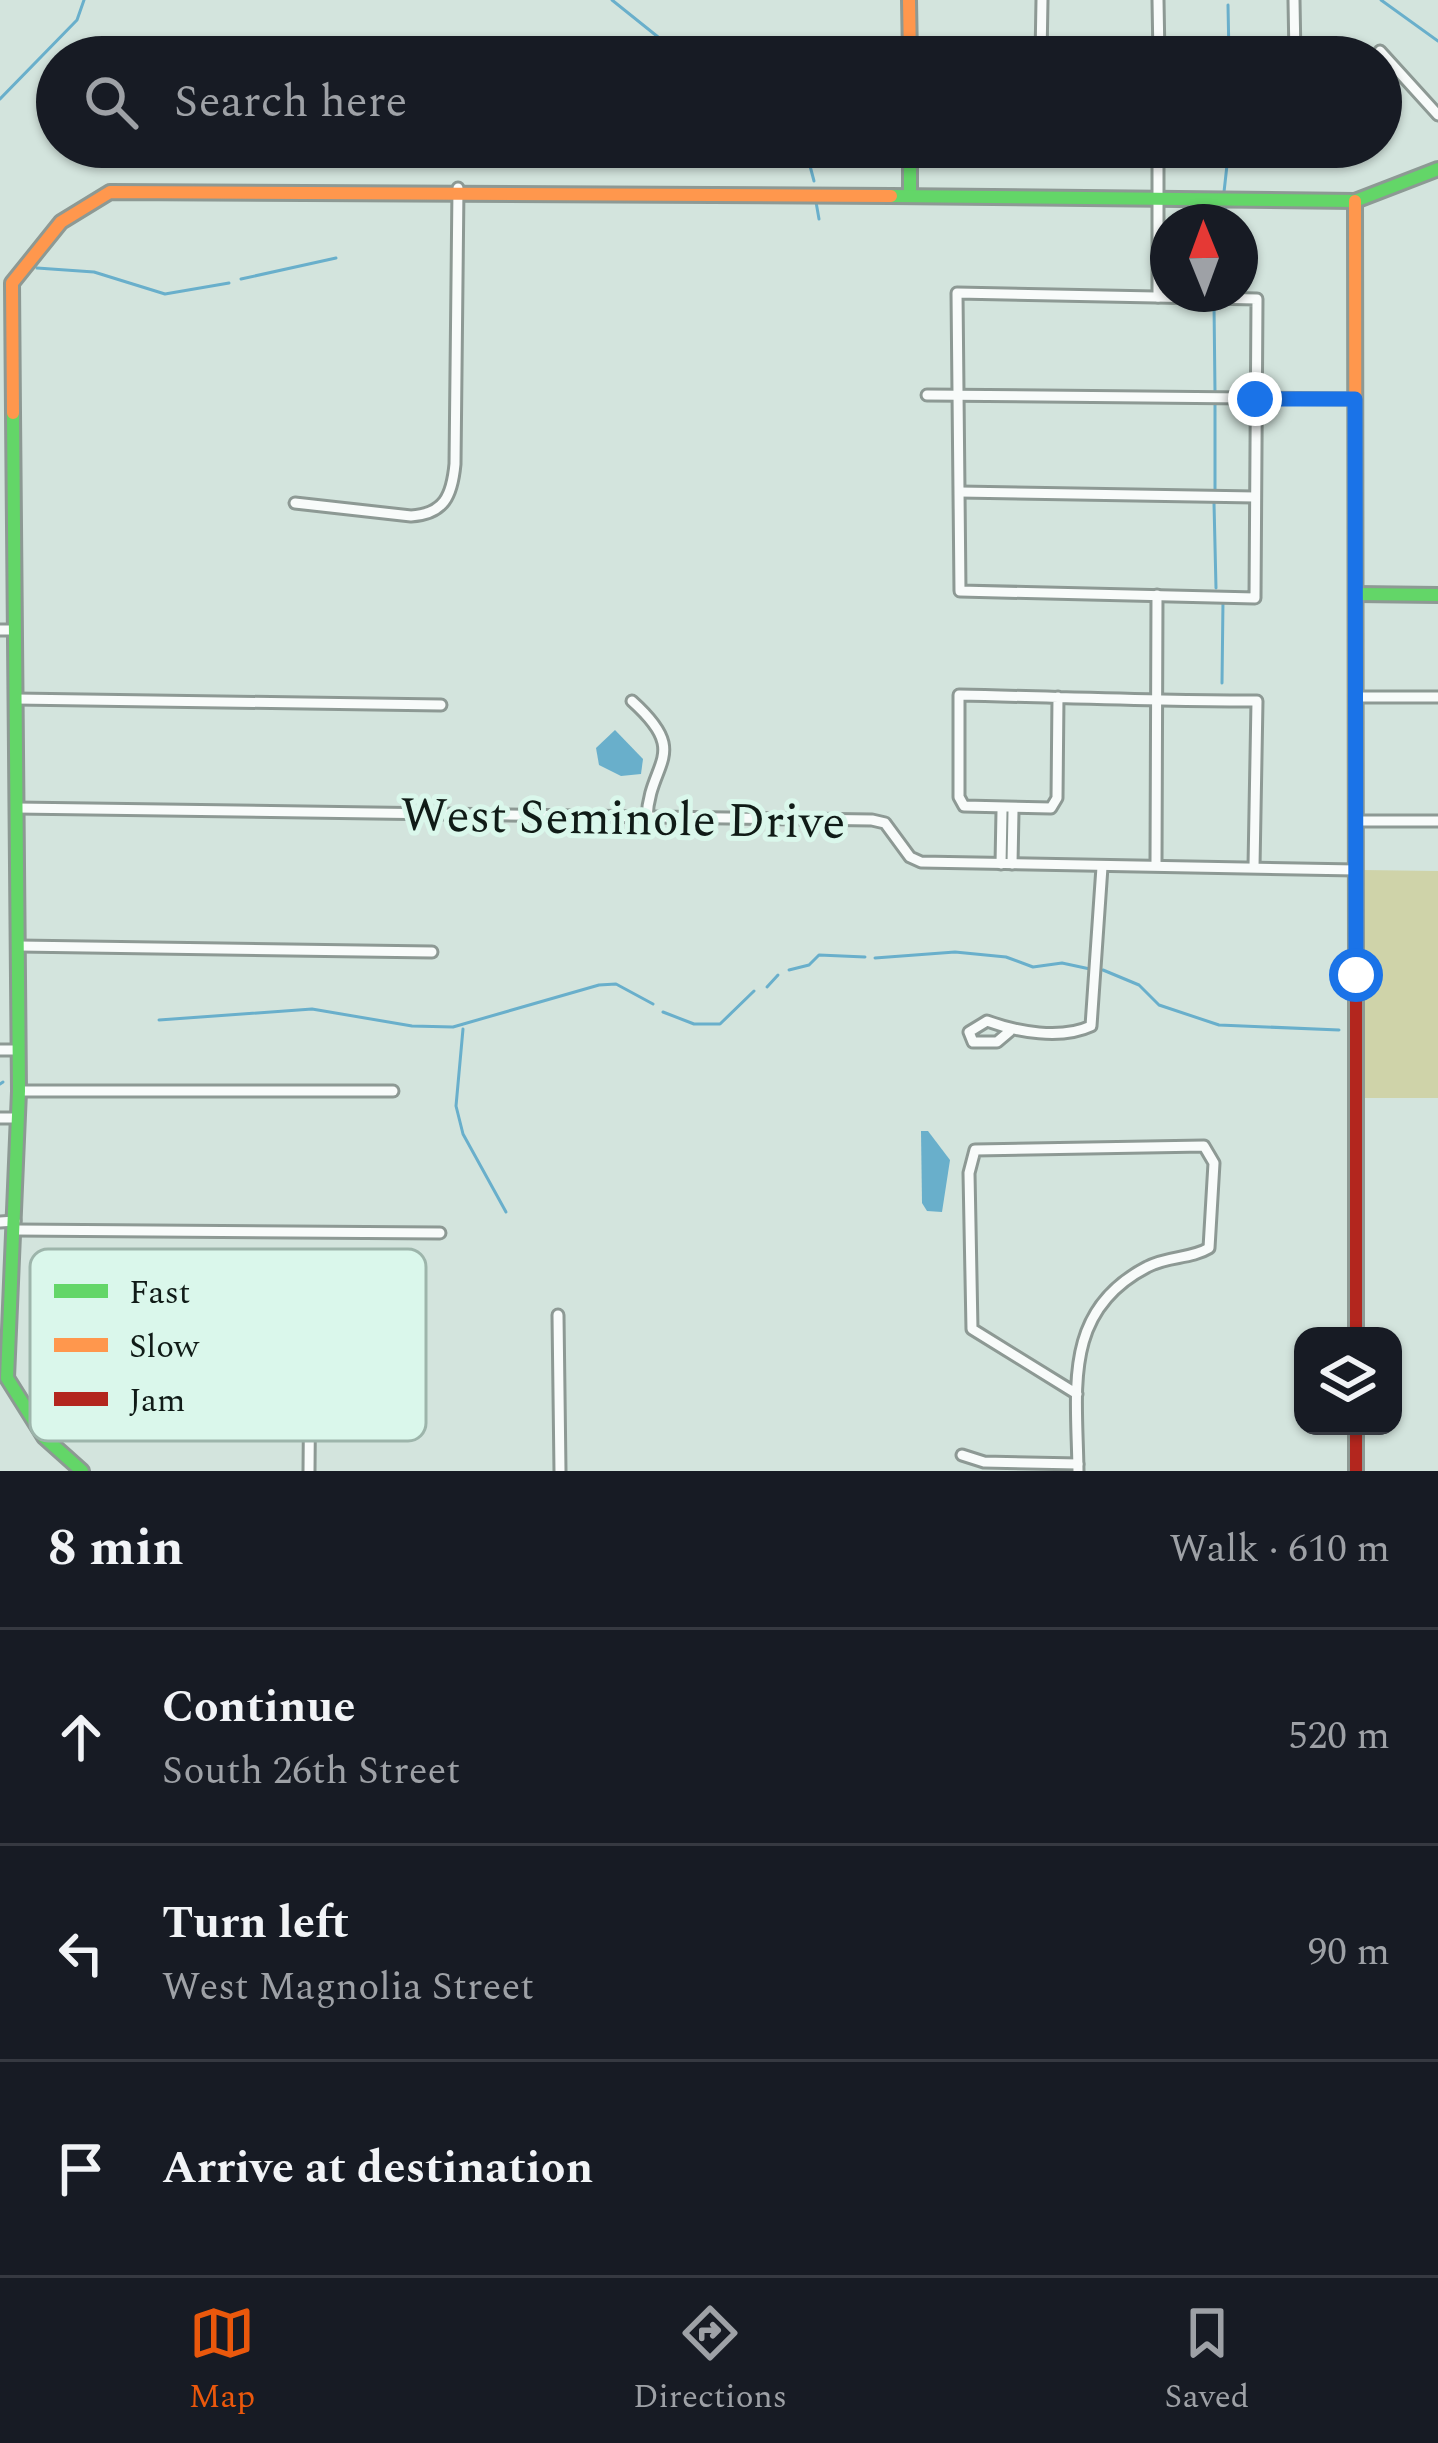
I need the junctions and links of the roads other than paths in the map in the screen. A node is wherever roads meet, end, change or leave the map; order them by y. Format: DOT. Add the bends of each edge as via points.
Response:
graph roads {
  1 [pos="909,0"];
  2 [pos="1042,0"];
  3 [pos="1158,0"];
  4 [pos="1294,0"];
  5 [pos="910,36"];
  6 [pos="1041,36"];
  7 [pos="1159,36"];
  8 [pos="1295,36"];
  9 [pos="1402,75"];
  10 [pos="1438,115"];
  11 [pos="910,168"];
  12 [pos="1159,168"];
  13 [pos="1438,170"];
  14 [pos="458,188"];
  15 [pos="910,194"];
  16 [pos="1158,197"];
  17 [pos="1355,201"];
  18 [pos="1158,204"];
  19 [pos="1150,297"];
  20 [pos="1257,312"];
  21 [pos="960,394"];
  22 [pos="927,395"];
  23 [pos="1255,399"];
  24 [pos="1355,399"];
  25 [pos="960,492"];
  26 [pos="1256,497"];
  27 [pos="295,503"];
  28 [pos="1357,594"];
  29 [pos="1157,595"];
  30 [pos="1438,595"];
  31 [pos="7,630"];
  32 [pos="1058,697"];
  33 [pos="1358,697"];
  34 [pos="1438,697"];
  35 [pos="16,699"];
  36 [pos="1159,700"];
  37 [pos="632,701"];
  38 [pos="441,705"];
  39 [pos="16,808"];
  40 [pos="1008,811"];
  41 [pos="647,818"];
  42 [pos="1357,820"];
  43 [pos="1438,821"];
  44 [pos="1006,864"];
  45 [pos="1156,864"];
  46 [pos="1102,867"];
  47 [pos="1254,867"];
  48 [pos="1356,869"];
  49 [pos="0,914"];
  50 [pos="18,914"];
  51 [pos="19,946"];
  52 [pos="432,952"];
  53 [pos="1010,1031"];
  54 [pos="0,1049"];
  55 [pos="17,1049"];
  56 [pos="19,1091"];
  57 [pos="393,1091"];
  58 [pos="0,1118"];
  59 [pos="18,1118"];
  60 [pos="10,1224"];
  61 [pos="440,1233"];
  62 [pos="558,1315"];
  63 [pos="1356,1327"];
  64 [pos="2,1377"];
  65 [pos="1077,1394"];
  66 [pos="30,1418"];
  67 [pos="1356,1435"];
  68 [pos="47,1441"];
  69 [pos="309,1441"];
  70 [pos="962,1455"];
  71 [pos="1078,1467"];
  72 [pos="82,1471"];
  73 [pos="309,1471"];
  74 [pos="560,1471"];
  75 [pos="1356,1471"];
  1 -- 5 [label="street"];
  2 -- 6 [label="street"];
  3 -- 7 [label="street"];
  4 -- 8 [label="street"];
  9 -- 10 [label="street"];
  11 -- 15 [label="street"];
  12 -- 16 [label="street"];
  13 -- 17 [label="street"];
  14 -- 15 [label="street"];
  14 -- 27 [label="street" via="449,496 429,515 411,516"];
  14 -- 31 [label="street" via="103,190 41,244 12,283"];
  15 -- 16 [label="street"];
  16 -- 17 [label="street"];
  16 -- 18 [label="street"];
  17 -- 24 [label="street"];
  19 -- 21 [label="street" via="957,293"];
  20 -- 23 [label="street"];
  21 -- 22 [label="street"];
  21 -- 23 [label="street"];
  21 -- 25 [label="street"];
  23 -- 24 [label="street"];
  23 -- 26 [label="street"];
  24 -- 28 [label="street"];
  25 -- 26 [label="street"];
  25 -- 29 [label="street" via="959,591"];
  26 -- 29 [label="street" via="1256,598"];
  28 -- 30 [label="street"];
  28 -- 33 [label="street"];
  29 -- 36 [label="street"];
  31 -- 35 [label="street"];
  32 -- 36 [label="street"];
  32 -- 40 [label="street" via="1057,798 1051,808"];
  32 -- 40 [label="street" via="959,695 959,797 964,806"];
  33 -- 34 [label="street"];
  33 -- 42 [label="street"];
  35 -- 38 [label="street"];
  35 -- 39 [label="street"];
  36 -- 45 [label="street"];
  36 -- 47 [label="street" via="1257,701"];
  37 -- 41 [label="street" via="662,735 664,762"];
  39 -- 41 [label="street, West Seminole Drive"];
  39 -- 50 [label="street"];
  40 -- 44 [label="street"];
  41 -- 44 [label="street, West Seminole Drive" via="872,820 885,823 921,862"];
  42 -- 43 [label="street"];
  42 -- 48 [label="street"];
  44 -- 46 [label="street, West Seminole Drive"];
  45 -- 46 [label="street, West Seminole Drive"];
  45 -- 47 [label="street, West Seminole Drive"];
  46 -- 53 [label="street" via="1091,1025"];
  47 -- 48 [label="street, West Seminole Drive"];
  48 -- 63 [label="street"];
  49 -- 50 [label="street"];
  50 -- 51 [label="street"];
  51 -- 52 [label="street"];
  51 -- 55 [label="street"];
  54 -- 55 [label="street"];
  55 -- 56 [label="street"];
  56 -- 57 [label="street"];
  56 -- 59 [label="street"];
  58 -- 59 [label="street"];
  59 -- 60 [label="street"];
  60 -- 61 [label="street"];
  60 -- 64 [label="street" via="12,1358"];
  62 -- 74 [label="street"];
  64 -- 66 [label="street"];
  65 -- 65 [label="street" via="1082,1336 1094,1309 1144,1268 1209,1248 1214,1163 1204,1146 974,1150 968,1316 976,1334"];
  65 -- 71 [label="street"];
  67 -- 75 [label="street"];
  68 -- 72 [label="street"];
  69 -- 73 [label="street"];
  70 -- 71 [label="street"];
}
